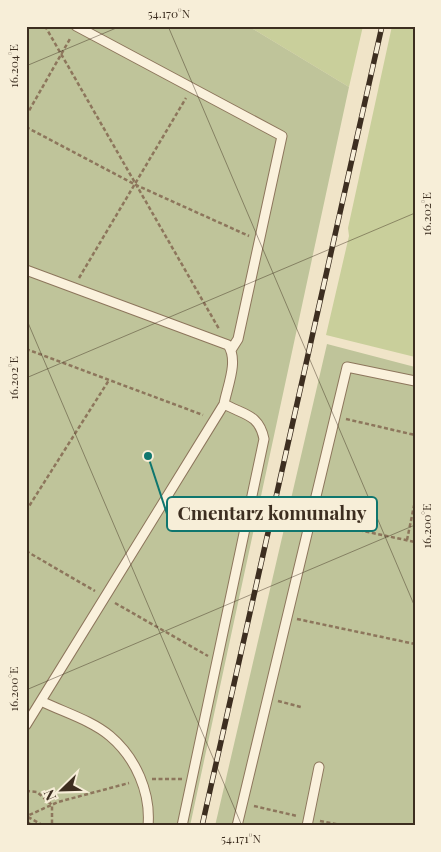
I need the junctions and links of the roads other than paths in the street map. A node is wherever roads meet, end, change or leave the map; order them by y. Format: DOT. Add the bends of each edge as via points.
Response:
graph roads {
  1 [pos="76,26"];
  2 [pos="26,270"];
  3 [pos="231,350"];
  4 [pos="415,381"];
  5 [pos="224,404"];
  6 [pos="41,701"];
  7 [pos="26,725"];
  8 [pos="319,767"];
  9 [pos="308,822"];
  10 [pos="148,826"];
  11 [pos="182,826"];
  12 [pos="236,826"];
  1 -- 3 [label="lane" via="282,136 238,339"];
  2 -- 3 [label="lane" via="218,341"];
  3 -- 5 [label="lane" via="232,365"];
  4 -- 12 [label="lane" via="347,367"];
  5 -- 6 [label="lane"];
  5 -- 11 [label="lane" via="260,422 264,439"];
  6 -- 7 [label="lane"];
  6 -- 10 [label="lane" via="110,736 131,761 145,788"];
  8 -- 9 [label="lane"];
}
